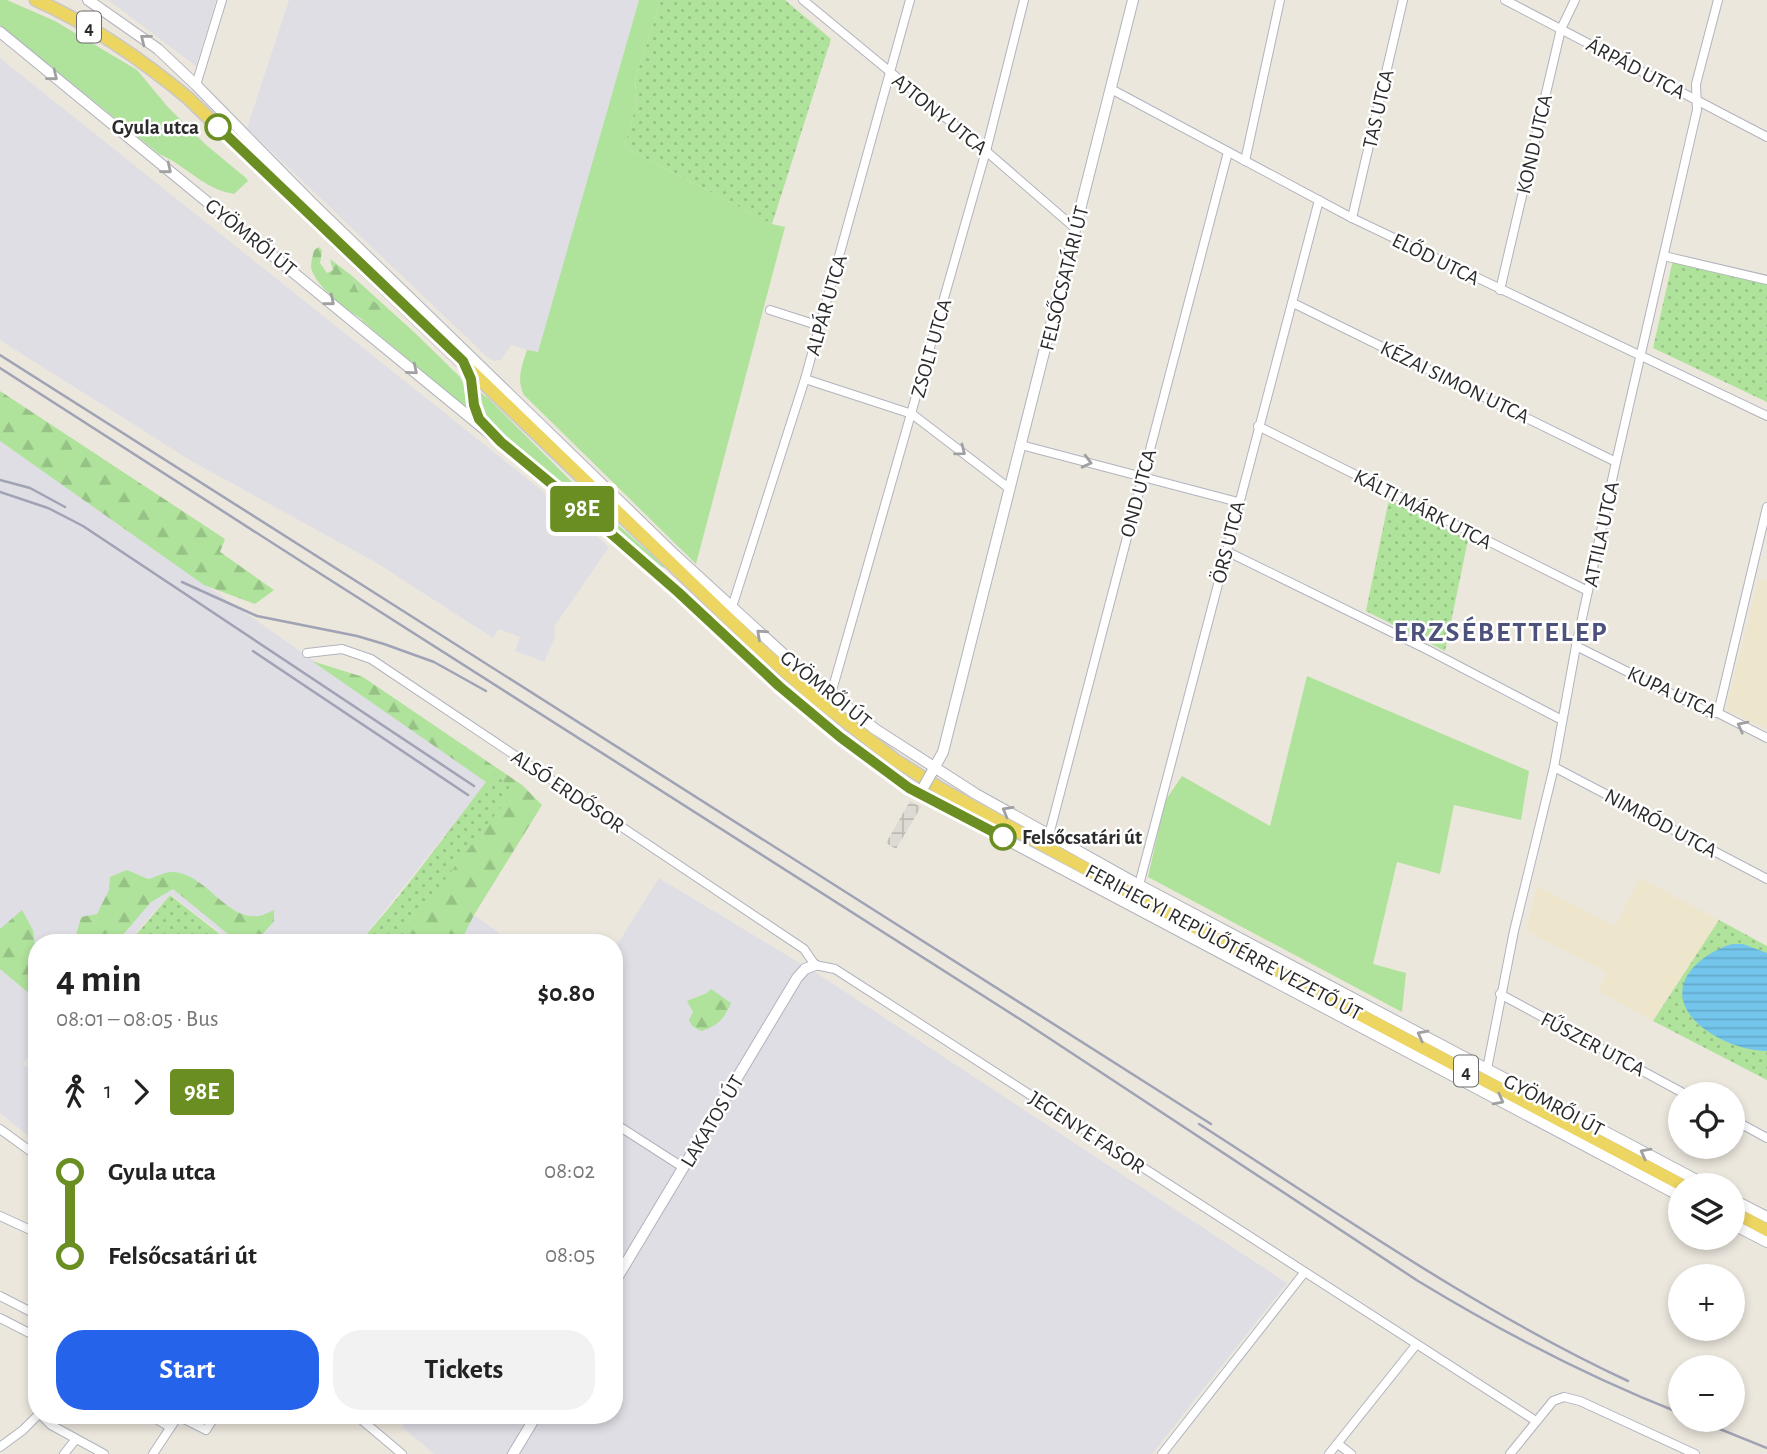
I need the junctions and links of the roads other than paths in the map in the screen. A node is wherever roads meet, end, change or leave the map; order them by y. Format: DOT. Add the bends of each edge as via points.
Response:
graph roads {
  1 [pos="36,0"];
  2 [pos="88,0"];
  3 [pos="222,0"];
  4 [pos="803,0"];
  5 [pos="910,0"];
  6 [pos="1024,0"];
  7 [pos="1133,0"];
  8 [pos="1280,0"];
  9 [pos="1402,0"];
  10 [pos="1505,0"];
  11 [pos="1575,0"];
  12 [pos="1718,0"];
  13 [pos="1561,29"];
  14 [pos="0,32"];
  15 [pos="891,74"];
  16 [pos="196,85"];
  17 [pos="1111,89"];
  18 [pos="1696,100"];
  19 [pos="1767,137"];
  20 [pos="986,151"];
  21 [pos="1228,152"];
  22 [pos="1245,161"];
  23 [pos="1319,200"];
  24 [pos="1353,218"];
  25 [pos="1076,229"];
  26 [pos="1664,256"];
  27 [pos="1767,280"];
  28 [pos="1500,290"];
  29 [pos="1293,303"];
  30 [pos="770,310"];
  31 [pos="820,326"];
  32 [pos="1641,357"];
  33 [pos="463,361"];
  34 [pos="805,379"];
  35 [pos="912,414"];
  36 [pos="1767,416"];
  37 [pos="1258,426"];
  38 [pos="501,442"];
  39 [pos="1021,445"];
  40 [pos="1616,462"];
  41 [pos="1143,476"];
  42 [pos="1010,489"];
  43 [pos="1238,502"];
  44 [pos="1767,507"];
  45 [pos="1226,551"];
  46 [pos="1588,592"];
  47 [pos="732,607"];
  48 [pos="1576,646"];
  49 [pos="307,653"];
  50 [pos="831,694"];
  51 [pos="1718,713"];
  52 [pos="1562,720"];
  53 [pos="1767,738"];
  54 [pos="1554,767"];
  55 [pos="934,770"];
  56 [pos="921,791"];
  57 [pos="1049,835"];
  58 [pos="1767,879"];
  59 [pos="1139,885"];
  60 [pos="815,965"];
  61 [pos="1500,993"];
  62 [pos="1487,1069"];
  63 [pos="1668,1085"];
  64 [pos="1745,1126"];
  65 [pos="0,1129"];
  66 [pos="623,1129"];
  67 [pos="1767,1138"];
  68 [pos="28,1149"];
  69 [pos="684,1168"];
  70 [pos="1683,1173"];
  71 [pos="1668,1178"];
  72 [pos="1668,1190"];
  73 [pos="1745,1206"];
  74 [pos="0,1216"];
  75 [pos="1767,1217"];
  76 [pos="1745,1219"];
  77 [pos="28,1229"];
  78 [pos="1767,1230"];
  79 [pos="1745,1231"];
  80 [pos="1767,1242"];
  81 [pos="623,1268"];
  82 [pos="1304,1273"];
  83 [pos="0,1296"];
  84 [pos="28,1310"];
  85 [pos="0,1318"];
  86 [pos="28,1332"];
  87 [pos="1416,1345"];
  88 [pos="1536,1421"];
  89 [pos="30,1424"];
  90 [pos="50,1424"];
  91 [pos="165,1424"];
  92 [pos="172,1424"];
  93 [pos="194,1424"];
  94 [pos="210,1424"];
  95 [pos="366,1424"];
  96 [pos="531,1424"];
  97 [pos="170,1427"];
  98 [pos="76,1439"];
  99 [pos="1338,1444"];
  100 [pos="0,1447"];
  101 [pos="64,1454"];
  102 [pos="104,1454"];
  103 [pos="153,1454"];
  104 [pos="402,1454"];
  105 [pos="513,1454"];
  106 [pos="1162,1454"];
  107 [pos="1329,1454"];
  108 [pos="1351,1454"];
  109 [pos="1510,1454"];
  110 [pos="1695,1454"];
  1 -- 33 [label="main road, FERIHEGYI REPÜLŐTÉRRE VEZETŐ ÚT / 4" via="113,40 188,98"];
  16 -- 2 [label="street, GYÖMRŐI ÚT, one-way" via="139,34"];
  3 -- 16 [label="street"];
  4 -- 15 [label="street, AJTONY UTCA"];
  5 -- 15 [label="street, ALPÁR UTCA"];
  6 -- 20 [label="street, ZSOLT UTCA"];
  7 -- 17 [label="street, FELSŐCSATÁRI ÚT"];
  8 -- 22 [label="street"];
  9 -- 24 [label="street, TAS UTCA"];
  10 -- 13 [label="street, ÁRPÁD UTCA"];
  11 -- 13 [label="street, KOND UTCA"];
  12 -- 18 [label="street, ATTILA UTCA"];
  13 -- 18 [label="street, ÁRPÁD UTCA"];
  13 -- 28 [label="street, KOND UTCA"];
  14 -- 38 [label="street, GYÖMRŐI ÚT, one-way"];
  15 -- 20 [label="street, AJTONY UTCA"];
  15 -- 31 [label="street, ALPÁR UTCA"];
  16 -- 47 [label="street, GYÖMRŐI ÚT"];
  17 -- 21 [label="street, ELŐD UTCA"];
  17 -- 25 [label="street, FELSŐCSATÁRI ÚT"];
  18 -- 19 [label="street, ÁRPÁD UTCA"];
  18 -- 26 [label="street, ATTILA UTCA"];
  20 -- 25 [label="street, AJTONY UTCA"];
  20 -- 35 [label="street, ZSOLT UTCA"];
  21 -- 22 [label="street, ELŐD UTCA"];
  21 -- 41 [label="street, OND UTCA"];
  22 -- 23 [label="street, ELŐD UTCA"];
  23 -- 24 [label="street, ELŐD UTCA"];
  23 -- 29 [label="street, ÖRS UTCA"];
  24 -- 28 [label="street, ELŐD UTCA"];
  25 -- 39 [label="street, FELSŐCSATÁRI ÚT"];
  26 -- 27 [label="street"];
  26 -- 32 [label="street, ATTILA UTCA"];
  28 -- 32 [label="street, ELŐD UTCA"];
  29 -- 37 [label="street, ÖRS UTCA"];
  29 -- 40 [label="street, KÉZAI SIMON UTCA"];
  30 -- 31 [label="street"];
  31 -- 34 [label="street, ALPÁR UTCA"];
  32 -- 36 [label="street, ELŐD UTCA"];
  32 -- 40 [label="street, ATTILA UTCA"];
  33 -- 38 [label="street, GYÖMRŐI ÚT" via="479,419"];
  33 -- 71 [label="main road, FERIHEGYI REPÜLŐTÉRRE VEZETŐ ÚT / 4" via="754,643 895,760 1087,869"];
  34 -- 35 [label="street"];
  34 -- 47 [label="street, ALPÁR UTCA"];
  35 -- 42 [label="street, one-way"];
  35 -- 50 [label="street, ZSOLT UTCA"];
  37 -- 43 [label="street, ÖRS UTCA"];
  37 -- 46 [label="street, KÁLTI MÁRK UTCA"];
  38 -- 56 [label="street, GYÖMRŐI ÚT" via="678,592 810,714"];
  39 -- 41 [label="street, one-way"];
  39 -- 42 [label="street, FELSŐCSATÁRI ÚT"];
  40 -- 46 [label="street, ATTILA UTCA"];
  41 -- 43 [label="street"];
  41 -- 57 [label="street, OND UTCA"];
  42 -- 55 [label="street, FELSŐCSATÁRI ÚT" via="943,752"];
  43 -- 45 [label="street, ÖRS UTCA"];
  44 -- 51 [label="street"];
  45 -- 52 [label="street"];
  45 -- 59 [label="street, ÖRS UTCA"];
  46 -- 48 [label="street, ATTILA UTCA"];
  50 -- 47 [label="street, GYÖMRŐI ÚT, one-way"];
  48 -- 51 [label="street, KUPA UTCA"];
  48 -- 52 [label="street, ATTILA UTCA"];
  49 -- 60 [label="street, ALSÓ ERDŐSOR" via="342,649 371,659 804,949"];
  50 -- 55 [label="street, GYÖMRŐI ÚT"];
  53 -- 51 [label="street, KUPA UTCA, one-way"];
  52 -- 54 [label="street, ATTILA UTCA"];
  54 -- 58 [label="street, NIMRÓD UTCA"];
  54 -- 61 [label="street, ATTILA UTCA"];
  55 -- 56 [label="street, FELSŐCSATÁRI ÚT, bridge"];
  57 -- 55 [label="street, GYÖMRŐI ÚT, one-way"];
  56 -- 72 [label="street, GYÖMRŐI ÚT, one-way"];
  57 -- 59 [label="street, GYÖMRŐI ÚT"];
  62 -- 59 [label="street, GYÖMRŐI ÚT, one-way"];
  60 -- 69 [label="street, LAKATOS ÚT" via="797,978"];
  60 -- 82 [label="street, JEGENYE FASOR" via="835,969"];
  61 -- 62 [label="street, ATTILA UTCA"];
  61 -- 63 [label="street, FŰSZER UTCA"];
  70 -- 62 [label="street, GYÖMRŐI ÚT, one-way"];
  64 -- 67 [label="street"];
  65 -- 68 [label="street"];
  66 -- 69 [label="street"];
  69 -- 81 [label="street, LAKATOS ÚT"];
  73 -- 75 [label="street"];
  74 -- 77 [label="street"];
  76 -- 78 [label="main road"];
  79 -- 80 [label="street"];
  82 -- 87 [label="street, JEGENYE FASOR"];
  82 -- 106 [label="street"];
  83 -- 84 [label="street"];
  85 -- 86 [label="street"];
  87 -- 88 [label="street, JEGENYE FASOR"];
  87 -- 99 [label="street"];
  88 -- 109 [label="street"];
  88 -- 110 [label="street" via="1553,1401 1569,1398"];
  89 -- 100 [label="street"];
  90 -- 98 [label="street"];
  91 -- 97 [label="street"];
  92 -- 97 [label="street"];
  93 -- 94 [label="street" via="206,1430"];
  95 -- 104 [label="street"];
  96 -- 105 [label="street"];
  97 -- 103 [label="street"];
  98 -- 101 [label="street"];
  98 -- 102 [label="street"];
  99 -- 107 [label="street"];
  99 -- 108 [label="street"];
}
